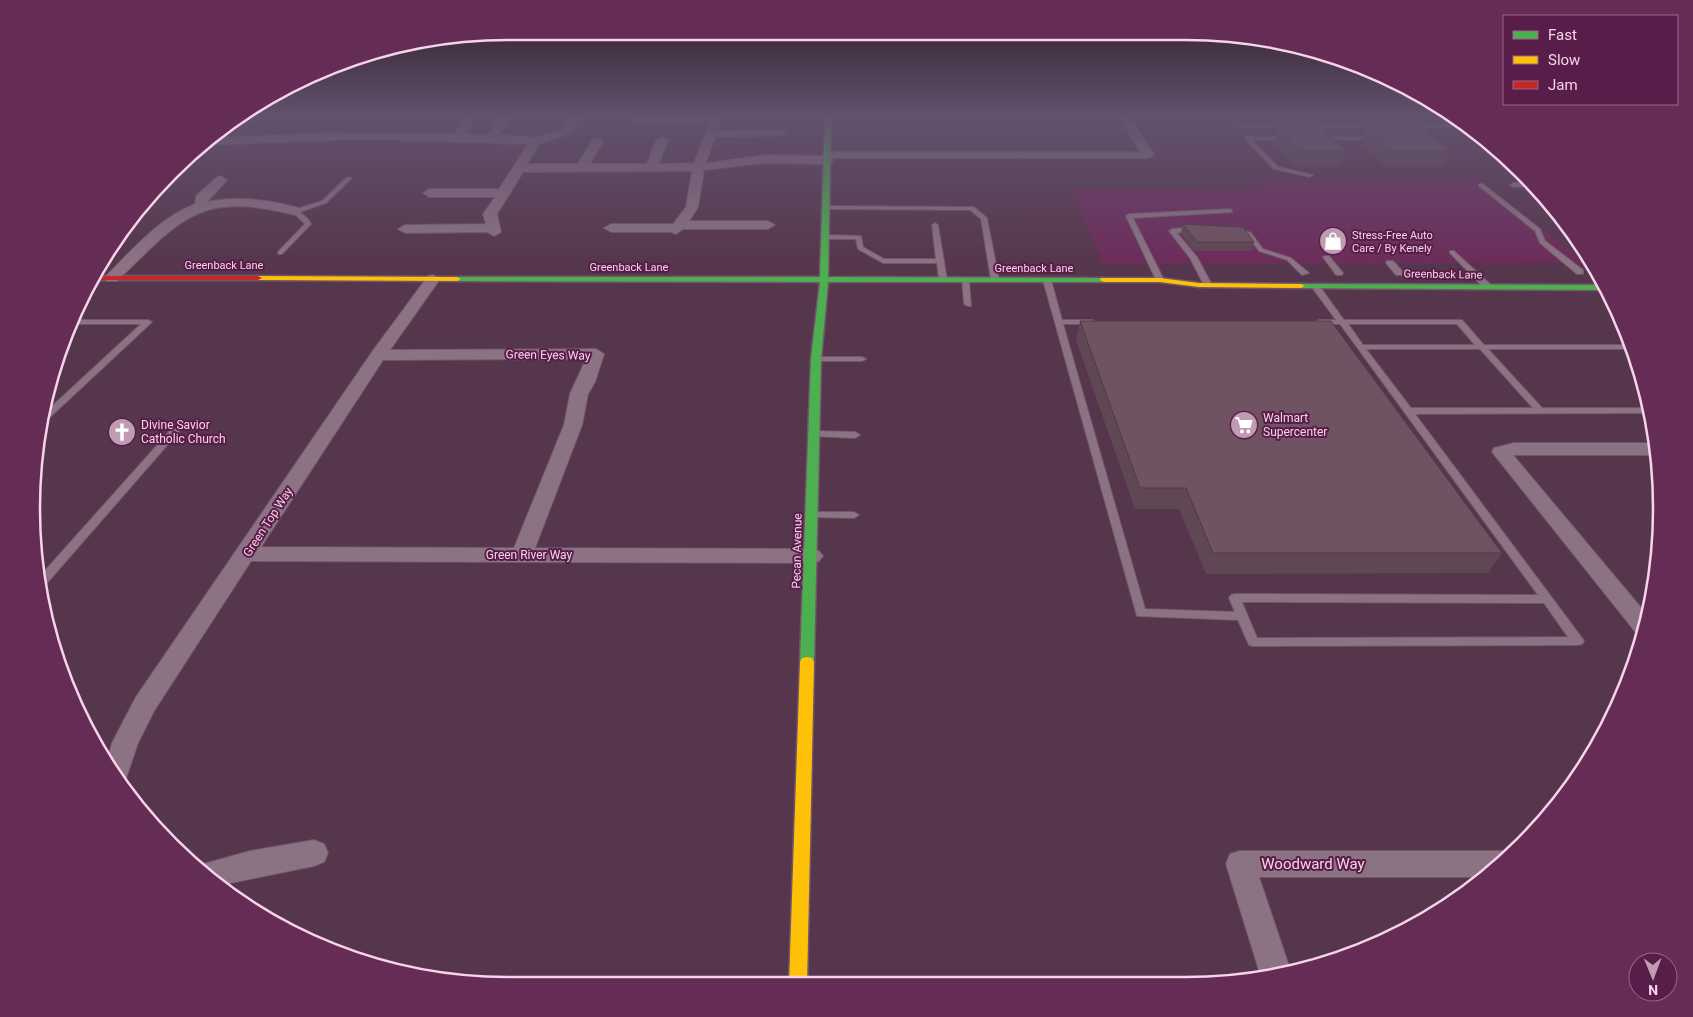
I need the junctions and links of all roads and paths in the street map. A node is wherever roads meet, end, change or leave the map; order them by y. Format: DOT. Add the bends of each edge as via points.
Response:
graph roads {
  1 [pos="712,165"];
  2 [pos="828,165"];
  3 [pos="1274,165"];
  4 [pos="652,167"];
  5 [pos="699,167"];
  6 [pos="520,168"];
  7 [pos="582,168"];
  8 [pos="1310,175"];
  9 [pos="349,178"];
  10 [pos="221,180"];
  11 [pos="1481,185"];
  12 [pos="1513,185"];
  13 [pos="1523,185"];
  14 [pos="429,193"];
  15 [pos="504,193"];
  16 [pos="205,206"];
  17 [pos="826,208"];
  18 [pos="1230,210"];
  19 [pos="295,211"];
  20 [pos="935,225"];
  21 [pos="768,226"];
  22 [pos="610,228"];
  23 [pos="677,228"];
  24 [pos="405,229"];
  25 [pos="1200,229"];
  26 [pos="1227,230"];
  27 [pos="824,237"];
  28 [pos="1452,252"];
  29 [pos="280,253"];
  30 [pos="1327,257"];
  31 [pos="941,261"];
  32 [pos="1390,263"];
  33 [pos="1561,272"];
  34 [pos="1584,272"];
  35 [pos="1206,273"];
  36 [pos="1286,273"];
  37 [pos="1314,273"];
  38 [pos="1348,273"];
  39 [pos="1382,273"];
  40 [pos="1404,273"];
  41 [pos="1455,273"];
  42 [pos="1493,273"];
  43 [pos="1474,274"];
  44 [pos="105,278"];
  45 [pos="434,279"];
  46 [pos="824,280"];
  47 [pos="943,280"];
  48 [pos="965,280"];
  49 [pos="995,280"];
  50 [pos="1047,280"];
  51 [pos="1160,280"];
  52 [pos="1208,285"];
  53 [pos="1247,286"];
  54 [pos="1315,286"];
  55 [pos="1488,287"];
  56 [pos="1523,287"];
  57 [pos="1598,288"];
  58 [pos="968,304"];
  59 [pos="79,322"];
  60 [pos="1060,322"];
  61 [pos="1098,322"];
  62 [pos="1313,322"];
  63 [pos="1342,322"];
  64 [pos="1361,347"];
  65 [pos="1481,347"];
  66 [pos="1624,347"];
  67 [pos="378,355"];
  68 [pos="862,359"];
  69 [pos="816,360"];
  70 [pos="1408,411"];
  71 [pos="1540,411"];
  72 [pos="1643,411"];
  73 [pos="50,412"];
  74 [pos="180,425"];
  75 [pos="814,434"];
  76 [pos="855,434"];
  77 [pos="1649,450"];
  78 [pos="811,515"];
  79 [pos="854,515"];
  80 [pos="247,554"];
  81 [pos="522,555"];
  82 [pos="812,556"];
  83 [pos="45,577"];
  84 [pos="1548,599"];
  85 [pos="1242,616"];
  86 [pos="1639,621"];
  87 [pos="118,767"];
  88 [pos="314,853"];
  89 [pos="1489,864"];
  90 [pos="214,873"];
  91 [pos="1274,968"];
  92 [pos="798,977"];
  1 -- 5 [label="street"];
  2 -- 17 [label="main road, Pecan Avenue"];
  3 -- 8 [label="lane"];
  4 -- 5 [label="street"];
  4 -- 7 [label="street"];
  5 -- 23 [label="street" via="692,207"];
  6 -- 7 [label="street"];
  6 -- 15 [label="street"];
  9 -- 19 [label="lane" via="324,202"];
  10 -- 16 [label="street" via="200,199"];
  11 -- 34 [label="lane" via="1538,230 1542,242"];
  12 -- 13 [label="lane"];
  14 -- 15 [label="street"];
  15 -- 24 [label="street" via="490,214 494,230"];
  16 -- 19 [label="street" via="274,204"];
  16 -- 44 [label="street" via="180,216"];
  17 -- 27 [label="main road, Pecan Avenue"];
  17 -- 49 [label="lane" via="972,208 984,218"];
  18 -- 51 [label="lane" via="1129,216"];
  19 -- 29 [label="lane" via="308,224"];
  20 -- 31 [label="lane"];
  21 -- 23 [label="street"];
  22 -- 23 [label="street"];
  25 -- 35 [label="lane" via="1172,231"];
  26 -- 37 [label="lane" via="1245,232 1261,250 1289,259"];
  27 -- 31 [label="lane" via="859,237 860,248 883,261"];
  27 -- 46 [label="main road, Pecan Avenue"];
  28 -- 43 [label="lane"];
  30 -- 38 [label="lane"];
  31 -- 47 [label="lane"];
  32 -- 40 [label="lane"];
  33 -- 34 [label="main road"];
  34 -- 56 [label="main road" via="1576,280 1526,280"];
  35 -- 51 [label="main road, Greenback Lane"];
  35 -- 52 [label="lane"];
  36 -- 37 [label="main road"];
  37 -- 38 [label="main road"];
  37 -- 53 [label="main road" via="1291,279 1254,280"];
  38 -- 54 [label="main road" via="1346,278 1322,281"];
  39 -- 40 [label="main road, Greenback Lane"];
  41 -- 43 [label="main road, Greenback Lane"];
  42 -- 43 [label="main road, Greenback Lane"];
  43 -- 55 [label="lane"];
  44 -- 45 [label="main road, Greenback Lane"];
  45 -- 46 [label="main road, Greenback Lane"];
  45 -- 67 [label="street, Green Top Way"];
  46 -- 47 [label="main road, Greenback Lane"];
  46 -- 69 [label="main road, Pecan Avenue"];
  47 -- 48 [label="main road, Greenback Lane"];
  48 -- 49 [label="main road, Greenback Lane"];
  48 -- 58 [label="lane"];
  49 -- 50 [label="main road, Greenback Lane"];
  50 -- 51 [label="main road, Greenback Lane"];
  50 -- 60 [label="lane"];
  51 -- 52 [label="main road, Greenback Lane"];
  52 -- 53 [label="main road, Greenback Lane"];
  53 -- 54 [label="main road, Greenback Lane"];
  54 -- 55 [label="main road, Greenback Lane"];
  54 -- 63 [label="lane"];
  55 -- 56 [label="main road, Greenback Lane"];
  56 -- 57 [label="main road, Greenback Lane"];
  59 -- 73 [label="lane" via="148,322"];
  60 -- 61 [label="lane"];
  60 -- 85 [label="lane" via="1140,614"];
  62 -- 63 [label="lane"];
  63 -- 64 [label="lane"];
  63 -- 65 [label="lane" via="1459,322"];
  64 -- 65 [label="lane"];
  64 -- 70 [label="lane"];
  65 -- 66 [label="lane"];
  65 -- 71 [label="lane"];
  67 -- 80 [label="street, Green Top Way"];
  67 -- 81 [label="street, Green Eyes Way" via="596,354 579,394 573,425"];
  68 -- 69 [label="lane"];
  69 -- 75 [label="main road, Pecan Avenue"];
  70 -- 71 [label="lane"];
  70 -- 84 [label="lane"];
  71 -- 72 [label="lane"];
  74 -- 83 [label="lane"];
  75 -- 76 [label="lane"];
  75 -- 78 [label="main road, Pecan Avenue"];
  77 -- 86 [label="street" via="1514,449 1501,452"];
  78 -- 79 [label="lane"];
  78 -- 82 [label="main road, Pecan Avenue"];
  80 -- 81 [label="street, Green River Way"];
  80 -- 87 [label="street, Green Top Way" via="144,704 125,743"];
  81 -- 82 [label="street, Green River Way"];
  82 -- 92 [label="main road, Pecan Avenue"];
  84 -- 85 [label="lane" via="1235,598"];
  84 -- 85 [label="lane" via="1578,642 1252,642"];
  88 -- 90 [label="street"];
  89 -- 91 [label="street, Woodward Way" via="1240,864"];
}
